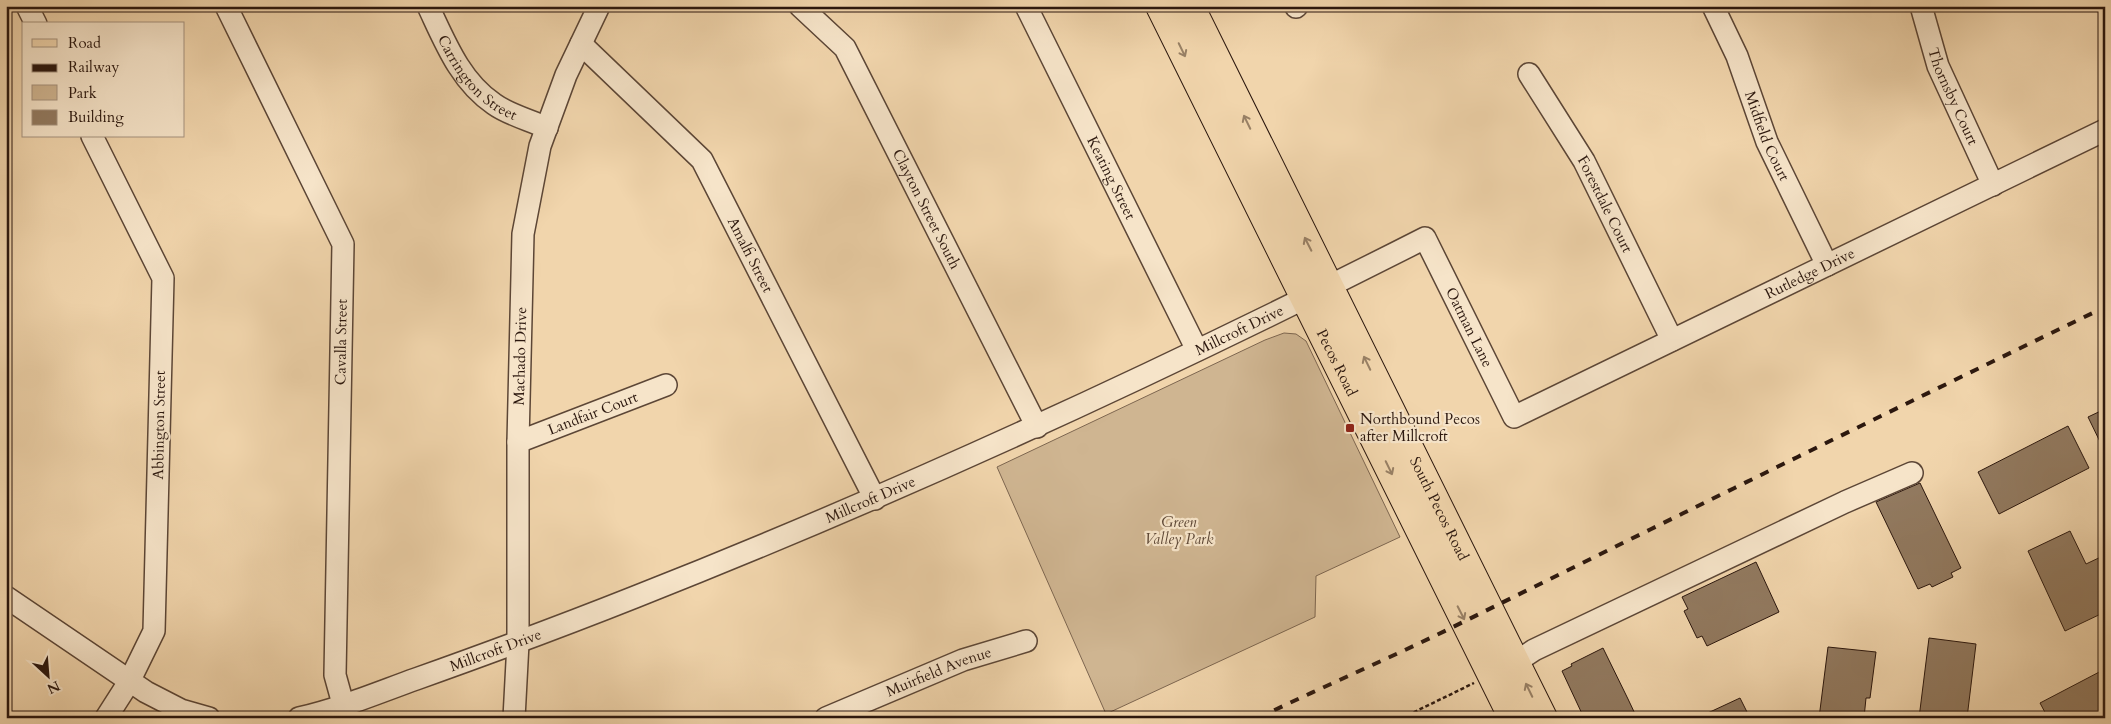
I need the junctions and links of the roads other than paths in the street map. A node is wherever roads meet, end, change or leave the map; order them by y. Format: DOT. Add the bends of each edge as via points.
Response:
graph roads {
  1 [pos="27,6"];
  2 [pos="226,6"];
  3 [pos="428,6"];
  4 [pos="599,6"];
  5 [pos="800,6"];
  6 [pos="1026,6"];
  7 [pos="1160,6"];
  8 [pos="1190,6"];
  9 [pos="1713,6"];
  10 [pos="1920,6"];
  11 [pos="35,22"];
  12 [pos="581,44"];
  13 [pos="1529,74"];
  14 [pos="547,128"];
  15 [pos="2105,130"];
  16 [pos="93,138"];
  17 [pos="1992,185"];
  18 [pos="1425,238"];
  19 [pos="1826,265"];
  20 [pos="1330,287"];
  21 [pos="1305,299"];
  22 [pos="1672,340"];
  23 [pos="1197,350"];
  24 [pos="666,384"];
  25 [pos="1514,417"];
  26 [pos="1037,427"];
  27 [pos="518,442"];
  28 [pos="1912,473"];
  29 [pos="875,499"];
  30 [pos="6,597"];
  31 [pos="1026,641"];
  32 [pos="518,643"];
  33 [pos="1516,662"];
  34 [pos="129,682"];
  35 [pos="344,704"];
  36 [pos="106,718"];
  37 [pos="209,718"];
  38 [pos="299,718"];
  39 [pos="514,718"];
  40 [pos="826,718"];
  41 [pos="1513,718"];
  42 [pos="1543,718"];
  1 -- 11 [label="street"];
  2 -- 35 [label="street, Cavalla Street" via="343,244 336,675"];
  3 -- 14 [label="street, Carrington Street" via="458,67 473,88 495,105"];
  4 -- 12 [label="street, Machado Drive"];
  5 -- 26 [label="street, Clayton Street South" via="845,48"];
  6 -- 23 [label="street, Keating Street"];
  7 -- 21 [label="main road, Pecos Road, one-way"];
  20 -- 8 [label="main road, South Pecos Road, one-way"];
  9 -- 19 [label="street, Midfield Court" via="1737,56 1767,142"];
  10 -- 17 [label="street, Thornsby Court" via="1938,66"];
  12 -- 14 [label="street, Machado Drive"];
  12 -- 29 [label="street, Amalfi Street" via="702,160"];
  13 -- 22 [label="street, Forestdale Court" via="1584,161"];
  14 -- 27 [label="street, Machado Drive" via="540,146 523,234"];
  15 -- 17 [label="street, Rutledge Drive"];
  16 -- 34 [label="street, Abbington Street" via="163,278 154,631"];
  17 -- 19 [label="street, Rutledge Drive"];
  18 -- 20 [label="street, Millcroft Drive"];
  18 -- 25 [label="street, Oatman Lane"];
  19 -- 22 [label="street, Rutledge Drive"];
  20 -- 21 [label="street, Millcroft Drive"];
  33 -- 20 [label="main road, South Pecos Road, one-way"];
  21 -- 23 [label="street, Millcroft Drive"];
  21 -- 41 [label="main road, Pecos Road, one-way"];
  22 -- 25 [label="street, Rutledge Drive"];
  23 -- 26 [label="street, Millcroft Drive"];
  24 -- 27 [label="street, Landfair Court"];
  26 -- 29 [label="street, Millcroft Drive"];
  27 -- 32 [label="street, Machado Drive"];
  28 -- 33 [label="street" via="1534,650"];
  29 -- 32 [label="street, Millcroft Drive"];
  30 -- 34 [label="street"];
  31 -- 40 [label="street, Muirfield Avenue" via="963,660"];
  32 -- 35 [label="street, Millcroft Drive"];
  32 -- 39 [label="street, Machado Drive"];
  42 -- 33 [label="main road, South Pecos Road, one-way"];
  34 -- 36 [label="street, Abbington Street"];
  34 -- 37 [label="street" via="175,707"];
  35 -- 38 [label="street, Millcroft Drive"];
}
